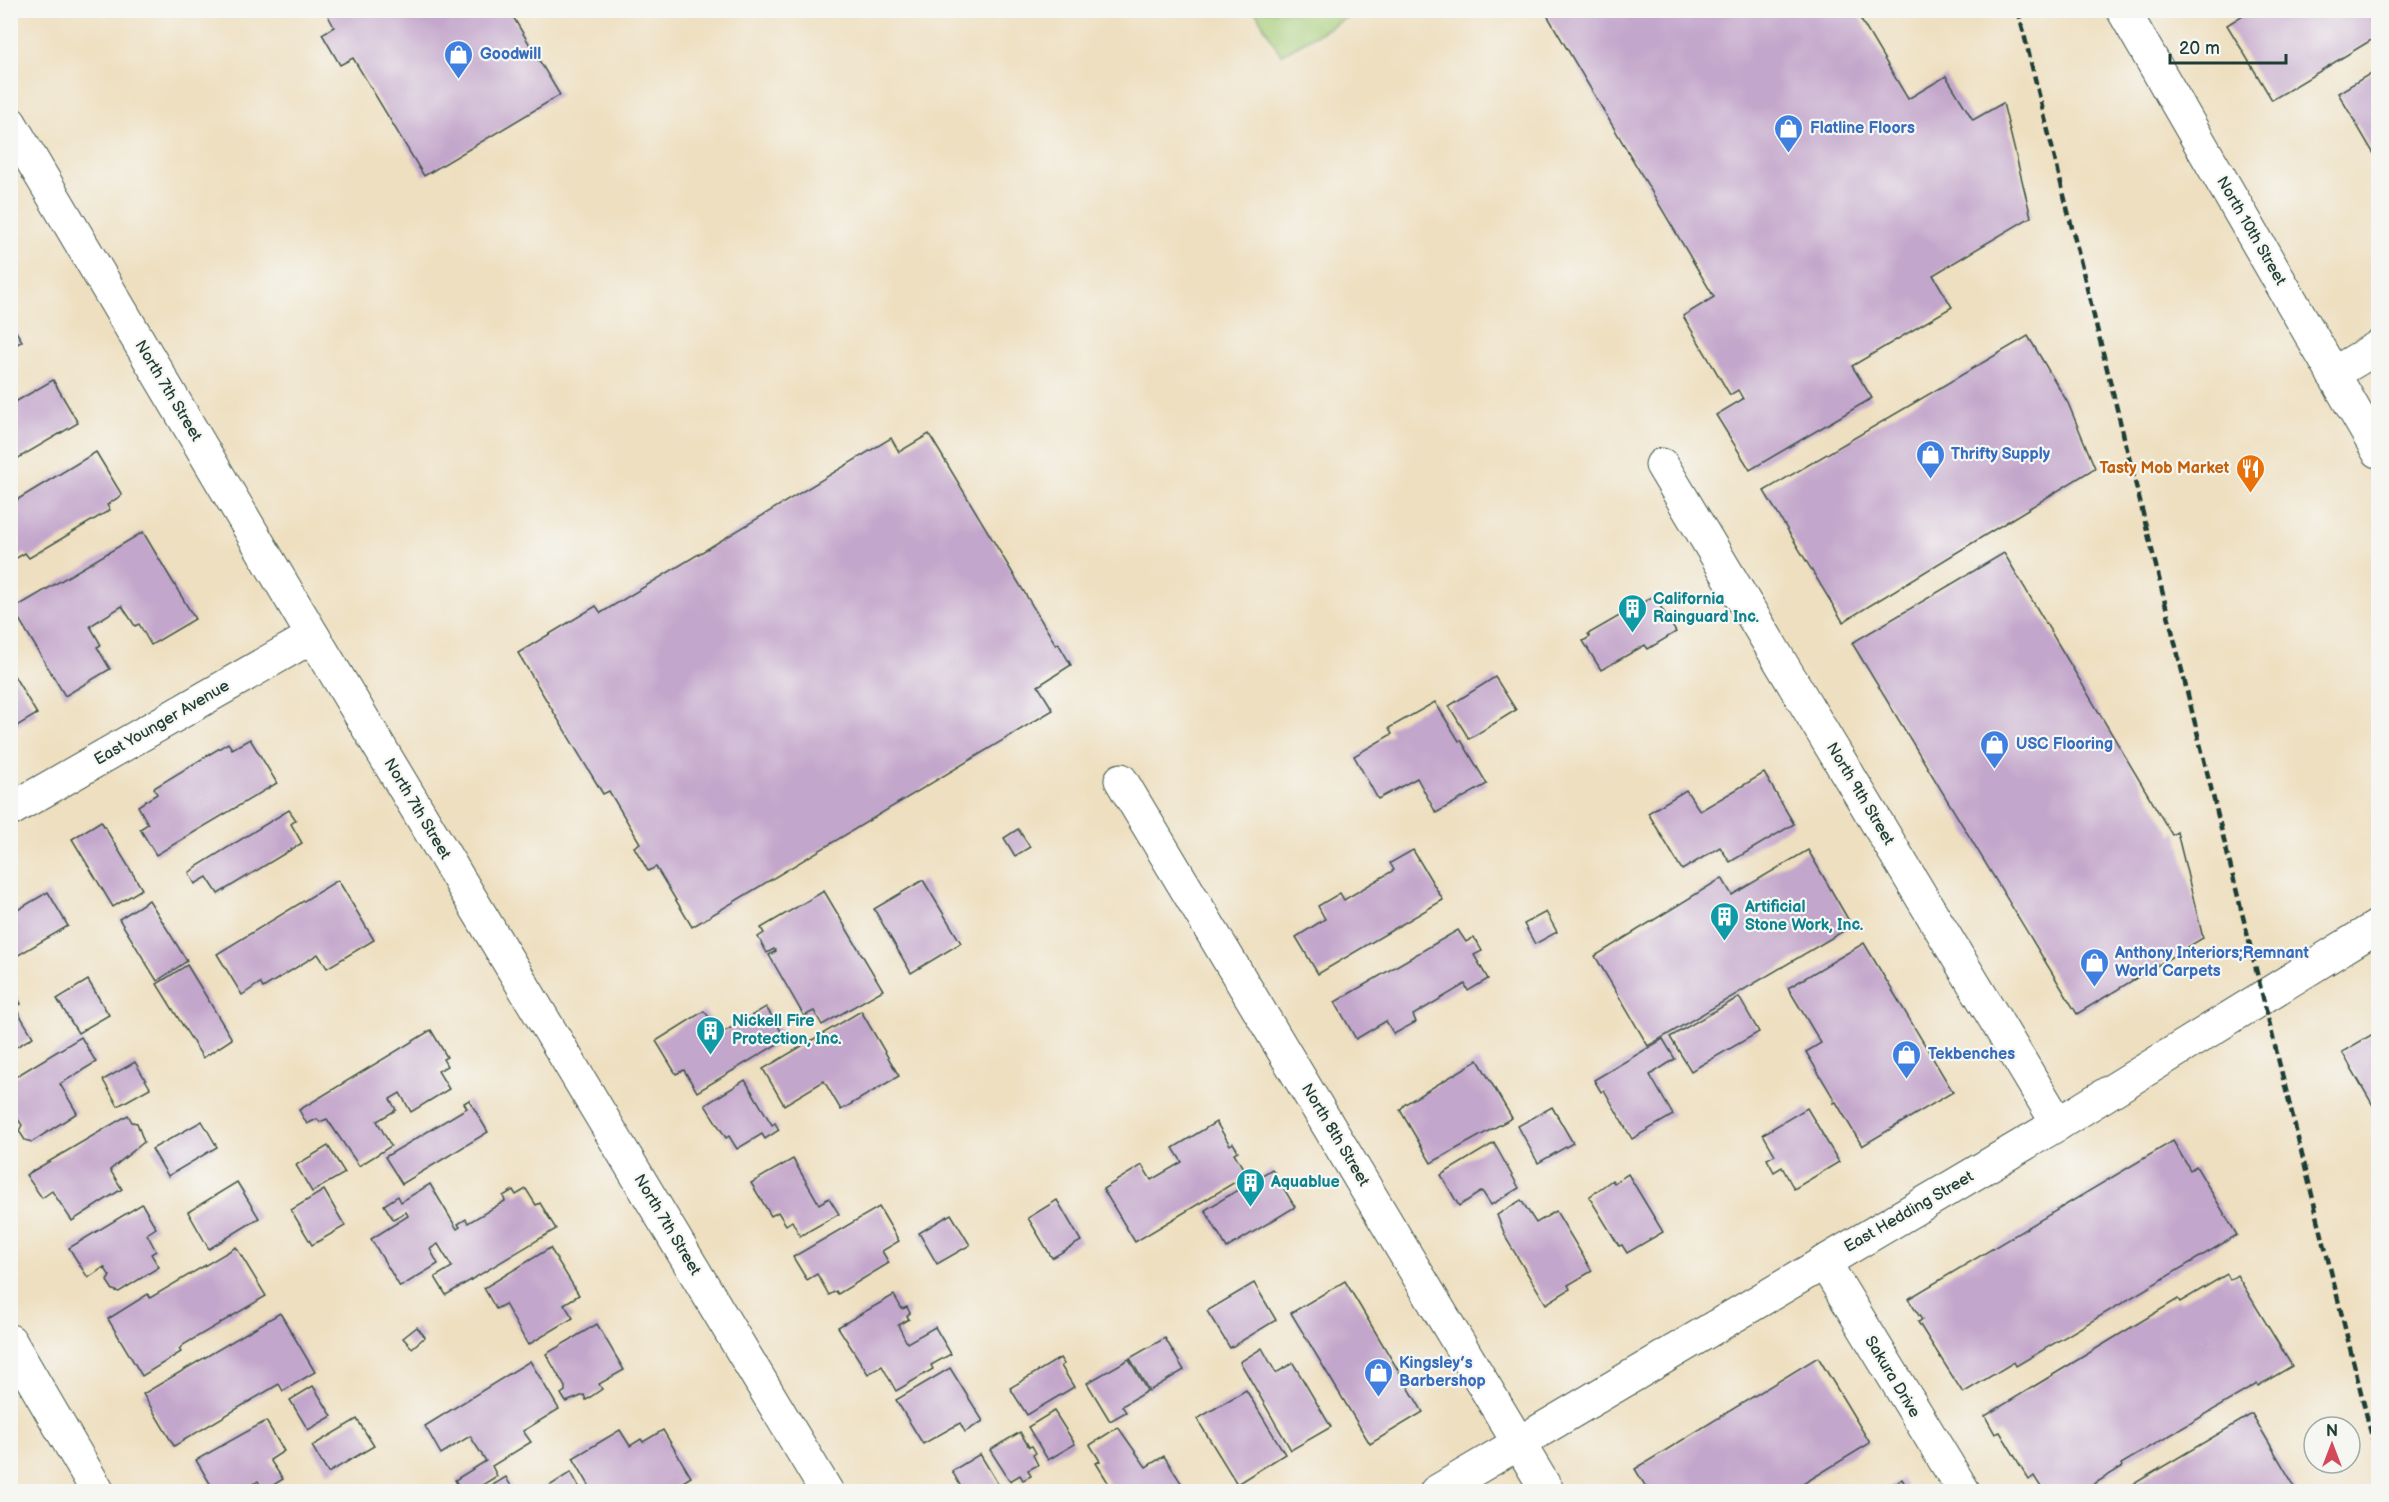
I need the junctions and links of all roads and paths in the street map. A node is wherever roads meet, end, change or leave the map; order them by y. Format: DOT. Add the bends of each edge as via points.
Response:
graph roads {
  1 [pos="2123,10"];
  2 [pos="10,123"];
  3 [pos="2379,348"];
  4 [pos="2333,374"];
  5 [pos="2379,451"];
  6 [pos="1662,465"];
  7 [pos="313,636"];
  8 [pos="1121,780"];
  9 [pos="10,810"];
  10 [pos="2379,926"];
  11 [pos="2058,1124"];
  12 [pos="1824,1262"];
  13 [pos="10,1341"];
  14 [pos="1520,1444"];
  15 [pos="98,1491"];
  16 [pos="827,1491"];
  17 [pos="1436,1491"];
  18 [pos="1548,1491"];
  19 [pos="1964,1491"];
  1 -- 4 [label="street, North 10th Street"];
  2 -- 7 [label="street, North 7th Street"];
  3 -- 4 [label="street"];
  4 -- 5 [label="street, North 10th Street"];
  6 -- 11 [label="street, North 9th Street"];
  7 -- 9 [label="street, East Younger Avenue"];
  7 -- 16 [label="street, North 7th Street"];
  8 -- 14 [label="street, North 8th Street"];
  10 -- 11 [label="street, East Hedding Street"];
  11 -- 12 [label="street, East Hedding Street"];
  12 -- 14 [label="street, East Hedding Street"];
  12 -- 19 [label="street, Sakura Drive"];
  13 -- 15 [label="street"];
  14 -- 17 [label="street, East Hedding Street"];
  14 -- 18 [label="street, North 8th Street"];
}
